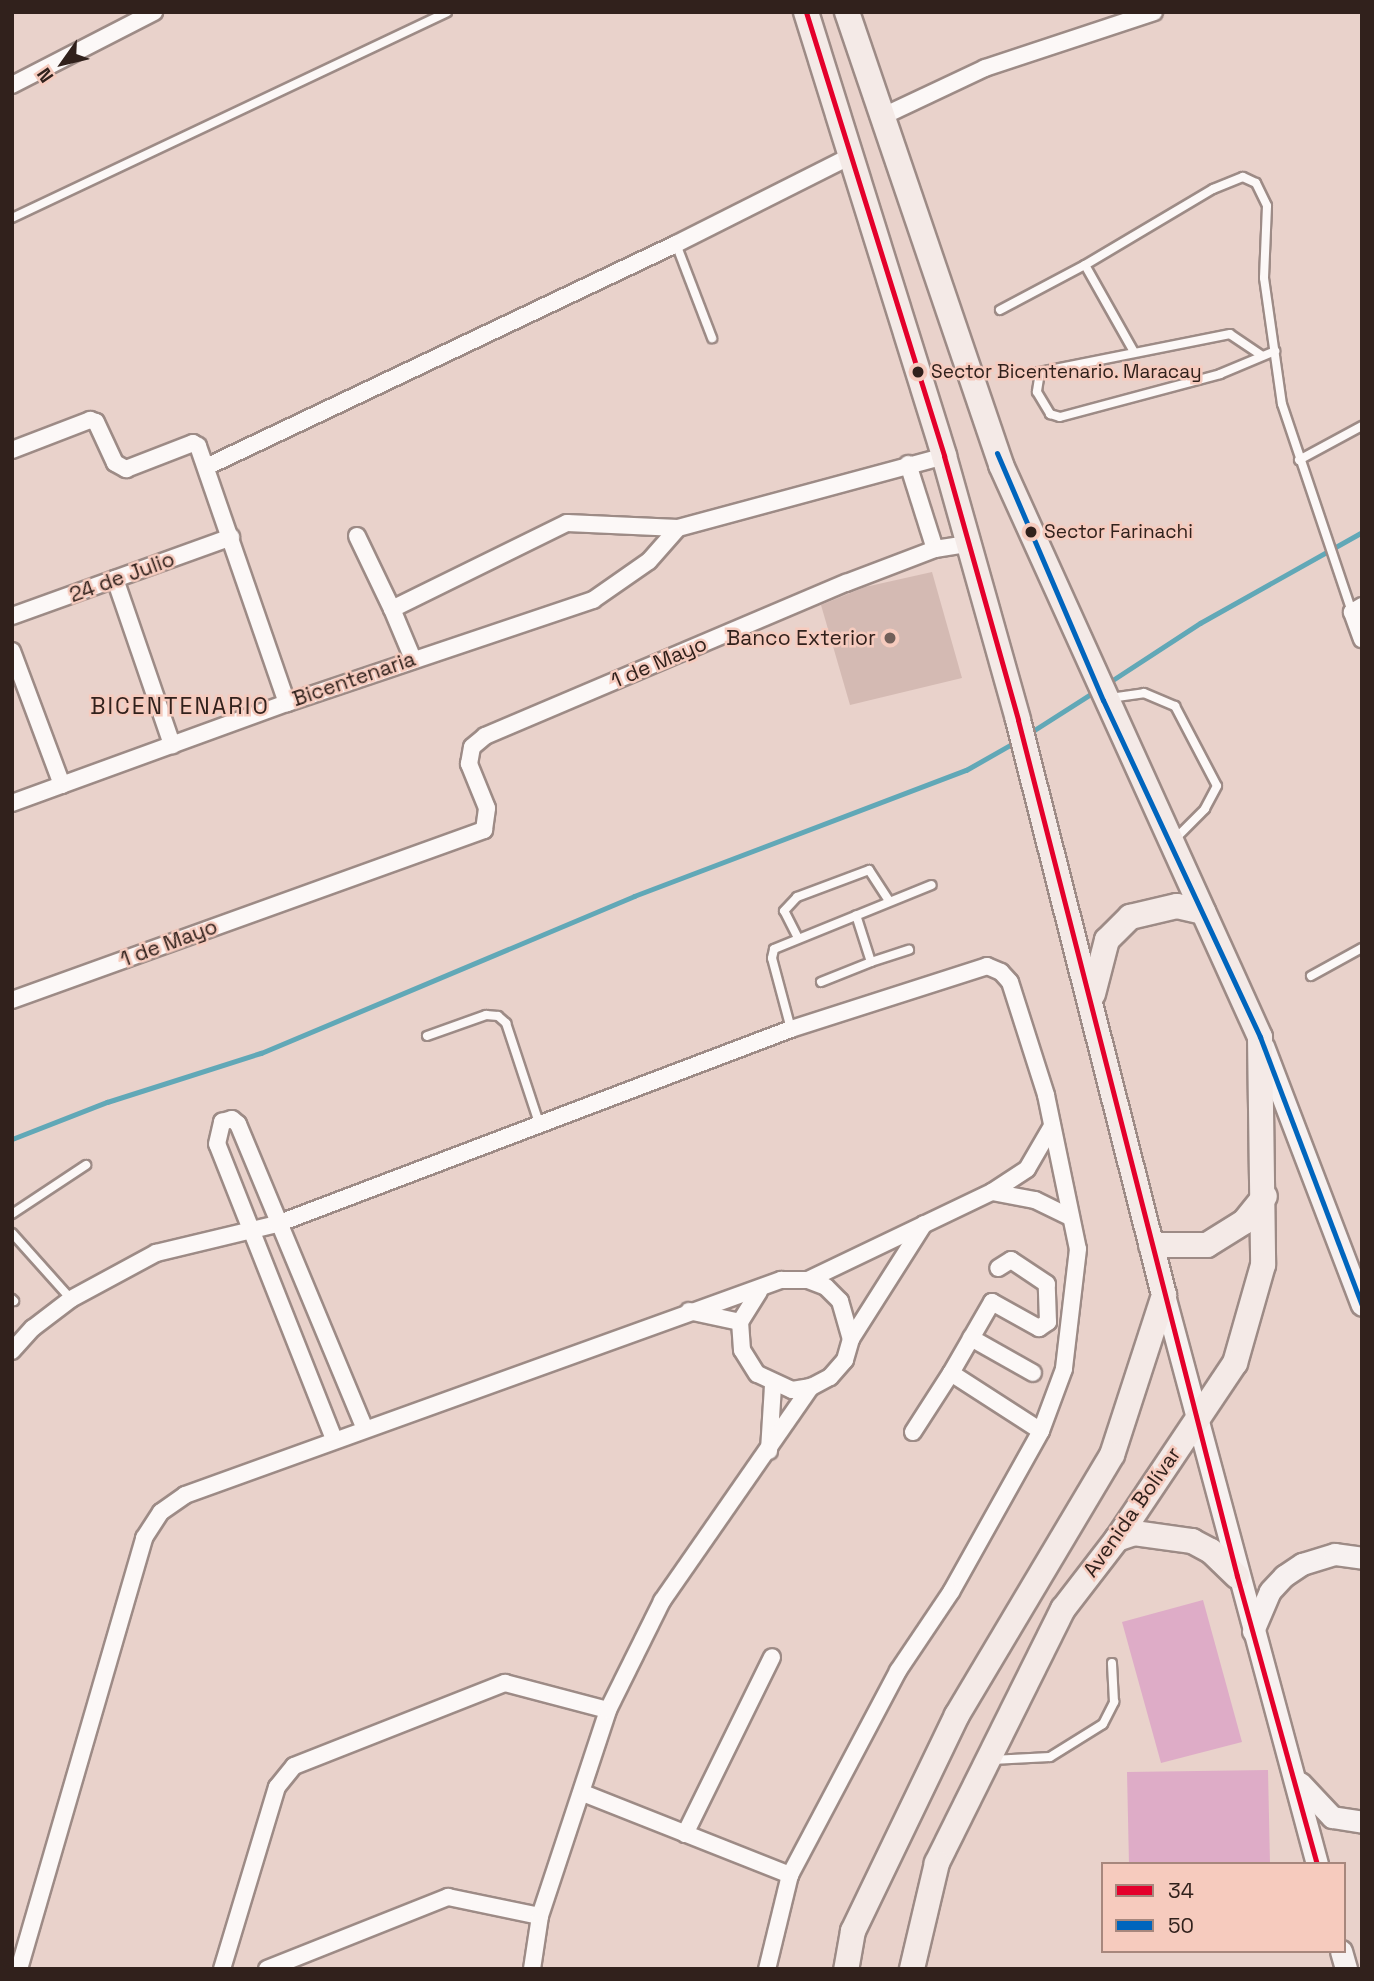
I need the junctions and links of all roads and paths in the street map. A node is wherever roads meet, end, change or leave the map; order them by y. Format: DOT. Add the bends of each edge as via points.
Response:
graph roads {
  1 [pos="154,12"];
  2 [pos="447,12"];
  3 [pos="806,12"];
  4 [pos="847,12"];
  5 [pos="1154,12"];
  6 [pos="12,85"];
  7 [pos="881,117"];
  8 [pos="853,155"];
  9 [pos="12,218"];
  10 [pos="676,244"];
  11 [pos="1085,265"];
  12 [pos="1000,310"];
  13 [pos="712,338"];
  14 [pos="1275,351"];
  15 [pos="1134,352"];
  16 [pos="1261,355"];
  17 [pos="1362,426"];
  18 [pos="12,450"];
  19 [pos="944,456"];
  20 [pos="1299,460"];
  21 [pos="908,464"];
  22 [pos="206,467"];
  23 [pos="678,528"];
  24 [pos="357,536"];
  25 [pos="231,537"];
  26 [pos="968,544"];
  27 [pos="935,549"];
  28 [pos="115,579"];
  29 [pos="392,609"];
  30 [pos="1357,609"];
  31 [pos="12,616"];
  32 [pos="1362,639"];
  33 [pos="12,651"];
  34 [pos="413,659"];
  35 [pos="1102,697"];
  36 [pos="287,703"];
  37 [pos="172,745"];
  38 [pos="62,785"];
  39 [pos="12,803"];
  40 [pos="1169,844"];
  41 [pos="932,885"];
  42 [pos="889,901"];
  43 [pos="1203,912"];
  44 [pos="856,915"];
  45 [pos="797,936"];
  46 [pos="1362,948"];
  47 [pos="909,950"];
  48 [pos="871,962"];
  49 [pos="1311,976"];
  50 [pos="821,982"];
  51 [pos="12,1000"];
  52 [pos="1091,1001"];
  53 [pos="791,1029"];
  54 [pos="427,1037"];
  55 [pos="1260,1037"];
  56 [pos="539,1123"];
  57 [pos="1052,1126"];
  58 [pos="86,1165"];
  59 [pos="992,1192"];
  60 [pos="1265,1196"];
  61 [pos="12,1214"];
  62 [pos="1070,1217"];
  63 [pos="277,1224"];
  64 [pos="924,1224"];
  65 [pos="252,1232"];
  66 [pos="12,1233"];
  67 [pos="1151,1245"];
  68 [pos="998,1268"];
  69 [pos="808,1280"];
  70 [pos="759,1291"];
  71 [pos="1164,1294"];
  72 [pos="1360,1297"];
  73 [pos="71,1299"];
  74 [pos="687,1311"];
  75 [pos="740,1322"];
  76 [pos="971,1338"];
  77 [pos="851,1339"];
  78 [pos="12,1351"];
  79 [pos="951,1373"];
  80 [pos="1032,1373"];
  81 [pos="773,1385"];
  82 [pos="811,1387"];
  83 [pos="1198,1416"];
  84 [pos="365,1429"];
  85 [pos="913,1432"];
  86 [pos="1041,1432"];
  87 [pos="334,1439"];
  88 [pos="769,1453"];
  89 [pos="1117,1539"];
  90 [pos="1362,1558"];
  91 [pos="1237,1576"];
  92 [pos="1253,1631"];
  93 [pos="772,1657"];
  94 [pos="1112,1663"];
  95 [pos="608,1710"];
  96 [pos="989,1760"];
  97 [pos="1293,1773"];
  98 [pos="583,1793"];
  99 [pos="1362,1822"];
  100 [pos="685,1834"];
  101 [pos="1316,1862"];
  102 [pos="790,1875"];
  103 [pos="540,1916"];
  104 [pos="19,1969"];
  105 [pos="222,1969"];
  106 [pos="267,1969"];
  107 [pos="532,1969"];
  108 [pos="767,1969"];
  109 [pos="846,1969"];
  110 [pos="912,1969"];
  1 -- 6 [label="street"];
  2 -- 9 [label="lane"];
  3 -- 8 [label="main road"];
  4 -- 7 [label="main road"];
  5 -- 7 [label="street" via="985,68"];
  7 -- 35 [label="main road" via="1001,465"];
  8 -- 10 [label="street"];
  8 -- 19 [label="main road"];
  10 -- 13 [label="lane"];
  10 -- 22 [label="street"];
  11 -- 12 [label="lane"];
  11 -- 14 [label="lane" via="1213,189 1243,177 1252,179 1267,206 1264,278"];
  11 -- 15 [label="lane"];
  14 -- 16 [label="lane"];
  14 -- 20 [label="lane" via="1282,404"];
  15 -- 16 [label="lane" via="1230,334"];
  15 -- 16 [label="lane" via="1040,372 1035,380 1040,401 1050,414 1060,417 1220,374"];
  17 -- 20 [label="lane"];
  18 -- 22 [label="street" via="90,420 96,422 120,467 193,443 202,450"];
  19 -- 21 [label="street"];
  19 -- 26 [label="main road"];
  20 -- 30 [label="lane" via="1320,524"];
  21 -- 23 [label="street"];
  21 -- 27 [label="street"];
  22 -- 25 [label="street"];
  23 -- 29 [label="street" via="567,523"];
  23 -- 34 [label="street, Bicentenaria" via="649,561 593,600"];
  24 -- 29 [label="street"];
  25 -- 28 [label="street, 24 de Julio"];
  25 -- 36 [label="street"];
  26 -- 27 [label="street, 1 de Mayo"];
  26 -- 52 [label="main road"];
  27 -- 51 [label="street, 1 de Mayo" via="497,731 472,747 469,764 487,808 484,830"];
  28 -- 31 [label="street, 24 de Julio"];
  28 -- 37 [label="street"];
  29 -- 34 [label="street"];
  30 -- 32 [label="street"];
  33 -- 38 [label="street"];
  34 -- 36 [label="street, Bicentenaria"];
  35 -- 40 [label="main road"];
  35 -- 40 [label="lane" via="1133,692 1175,706 1216,786 1205,809"];
  36 -- 37 [label="street, Bicentenaria"];
  37 -- 38 [label="street, Bicentenaria"];
  38 -- 39 [label="street, Bicentenaria"];
  40 -- 43 [label="main road"];
  41 -- 42 [label="lane"];
  42 -- 44 [label="lane"];
  42 -- 45 [label="lane" via="869,870 797,897 784,911"];
  43 -- 52 [label="main road" via="1177,906 1130,916 1107,940"];
  43 -- 55 [label="main road"];
  44 -- 45 [label="lane"];
  44 -- 48 [label="lane"];
  45 -- 53 [label="lane" via="781,943 772,958"];
  46 -- 49 [label="lane"];
  47 -- 48 [label="lane"];
  48 -- 50 [label="lane"];
  52 -- 67 [label="main road"];
  53 -- 56 [label="street"];
  53 -- 57 [label="street" via="987,966 1002,972 1010,982"];
  54 -- 56 [label="lane" via="486,1015 498,1016 506,1023"];
  55 -- 60 [label="main road, Avenida Bolívar"];
  55 -- 72 [label="street"];
  56 -- 63 [label="street"];
  57 -- 59 [label="street" via="1027,1169"];
  57 -- 62 [label="street"];
  58 -- 61 [label="lane"];
  59 -- 62 [label="street" via="1035,1200"];
  59 -- 64 [label="street"];
  60 -- 67 [label="main road" via="1244,1222 1207,1245"];
  60 -- 83 [label="main road, Avenida Bolívar" via="1263,1265 1234,1363"];
  62 -- 86 [label="street" via="1078,1249 1064,1369"];
  63 -- 65 [label="street"];
  63 -- 65 [label="street" via="238,1124 232,1119 222,1122 217,1144"];
  63 -- 84 [label="street"];
  64 -- 69 [label="street"];
  64 -- 77 [label="street"];
  65 -- 73 [label="street" via="156,1253"];
  65 -- 87 [label="street"];
  66 -- 73 [label="lane"];
  67 -- 71 [label="main road"];
  68 -- 76 [label="street" via="1011,1260 1048,1284 1048,1322 1039,1328 992,1302"];
  69 -- 70 [label="street" via="781,1280"];
  69 -- 77 [label="street" via="826,1287 840,1301"];
  70 -- 74 [label="street"];
  70 -- 75 [label="street"];
  71 -- 83 [label="street"];
  71 -- 109 [label="main road, Avenida Bolívar" via="1112,1455 957,1715 853,1931"];
  73 -- 78 [label="street"];
  74 -- 75 [label="street"];
  74 -- 84 [label="street"];
  75 -- 81 [label="street" via="742,1350 757,1374"];
  76 -- 79 [label="street"];
  76 -- 80 [label="street"];
  77 -- 82 [label="street" via="845,1360 831,1377"];
  79 -- 85 [label="street"];
  79 -- 86 [label="street"];
  81 -- 82 [label="street"];
  81 -- 88 [label="street"];
  82 -- 88 [label="street"];
  83 -- 89 [label="main road, Avenida Bolívar"];
  83 -- 91 [label="street"];
  84 -- 87 [label="street"];
  86 -- 102 [label="street" via="951,1592 898,1671"];
  87 -- 104 [label="street" via="185,1494 161,1512 144,1538"];
  88 -- 95 [label="street" via="662,1601"];
  89 -- 91 [label="main road" via="1134,1533 1192,1541"];
  89 -- 96 [label="main road, Avenida Bolívar" via="1063,1609"];
  90 -- 92 [label="street" via="1335,1554 1284,1576 1270,1591"];
  91 -- 92 [label="street"];
  92 -- 97 [label="street"];
  93 -- 100 [label="street"];
  94 -- 96 [label="lane" via="1114,1702 1103,1724 1050,1758"];
  95 -- 98 [label="street"];
  95 -- 105 [label="street" via="505,1683 294,1766 277,1787"];
  96 -- 110 [label="main road, Avenida Bolívar" via="937,1863"];
  97 -- 99 [label="street" via="1332,1817"];
  97 -- 101 [label="street"];
  98 -- 100 [label="street"];
  98 -- 103 [label="street"];
  100 -- 102 [label="street"];
  102 -- 108 [label="street"];
  103 -- 106 [label="street" via="448,1897"];
  103 -- 107 [label="street"];
}
